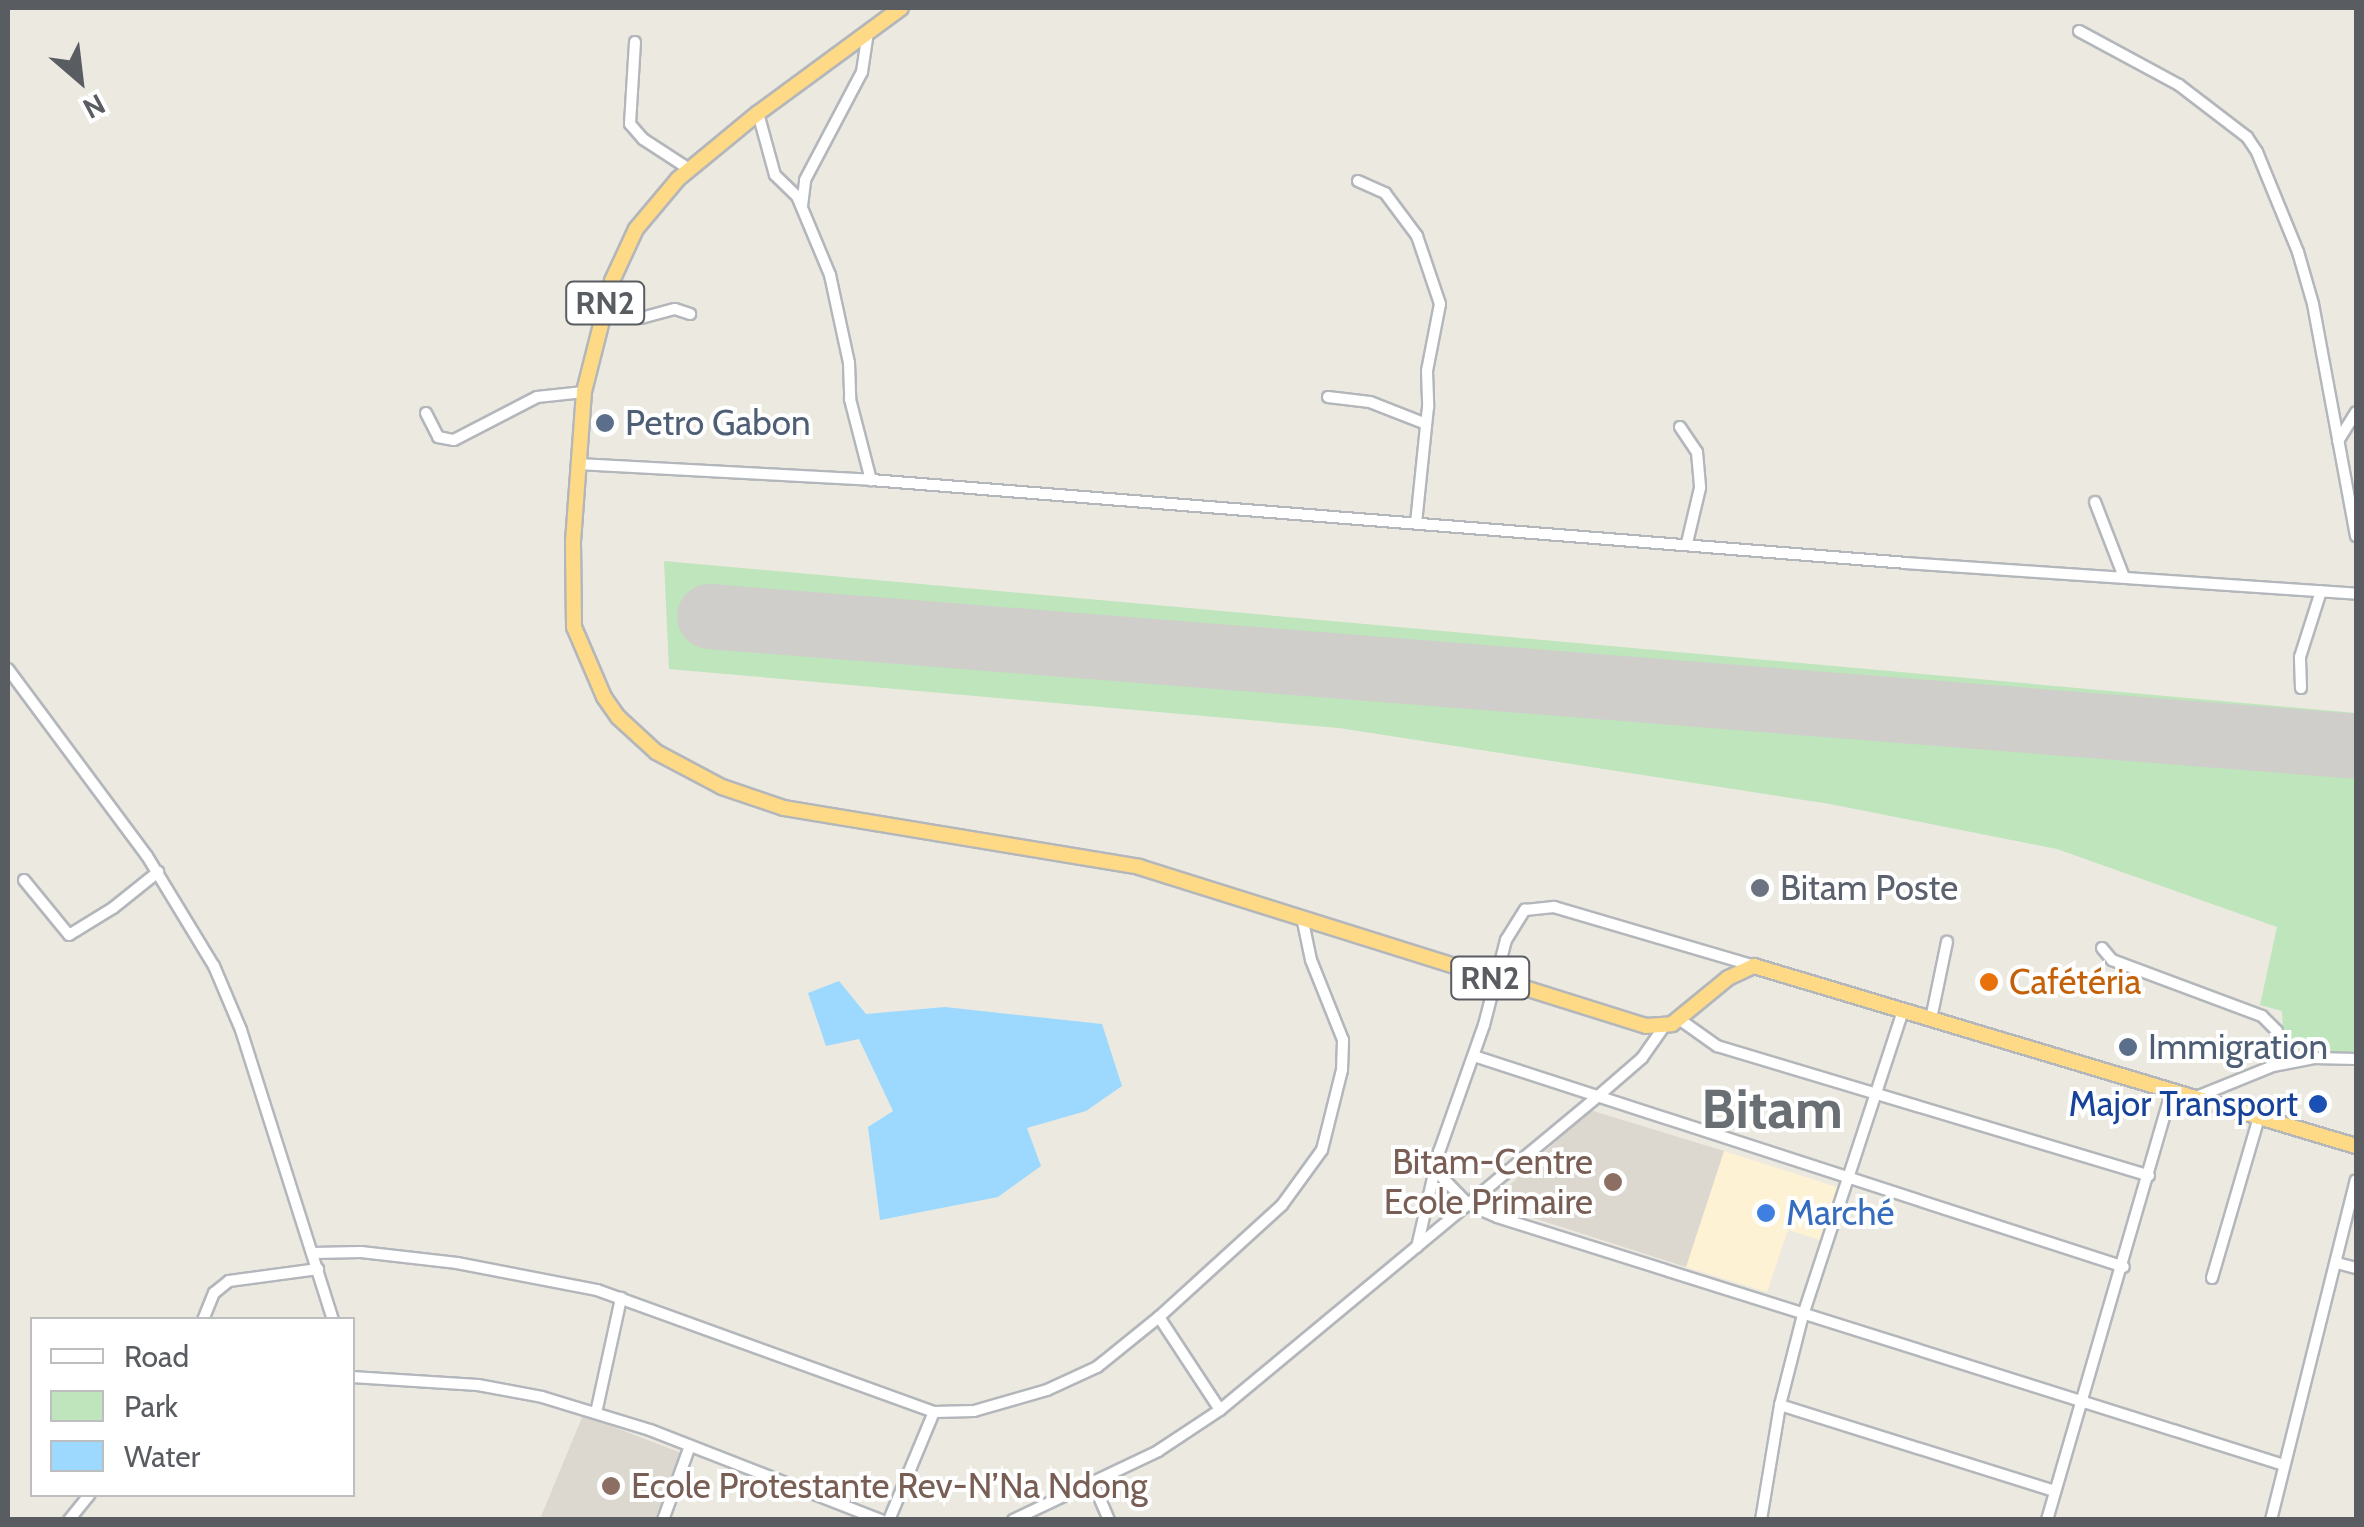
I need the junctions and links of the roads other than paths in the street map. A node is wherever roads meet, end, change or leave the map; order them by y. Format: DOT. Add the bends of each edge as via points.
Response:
graph roads {
  1 [pos="902,8"];
  2 [pos="2078,31"];
  3 [pos="868,32"];
  4 [pos="635,42"];
  5 [pos="758,112"];
  6 [pos="689,169"];
  7 [pos="1358,181"];
  8 [pos="802,207"];
  9 [pos="605,302"];
  10 [pos="690,314"];
  11 [pos="584,392"];
  12 [pos="1328,398"];
  13 [pos="2356,412"];
  14 [pos="426,413"];
  15 [pos="1426,424"];
  16 [pos="1680,428"];
  17 [pos="2338,441"];
  18 [pos="578,464"];
  19 [pos="871,480"];
  20 [pos="2095,502"];
  21 [pos="1416,523"];
  22 [pos="2356,536"];
  23 [pos="1688,543"];
  24 [pos="2124,577"];
  25 [pos="2321,591"];
  26 [pos="2356,594"];
  27 [pos="8,669"];
  28 [pos="2301,688"];
  29 [pos="158,872"];
  30 [pos="24,880"];
  31 [pos="1302,915"];
  32 [pos="1948,942"];
  33 [pos="2102,948"];
  34 [pos="1754,966"];
  35 [pos="1497,981"];
  36 [pos="1903,1010"];
  37 [pos="1931,1018"];
  38 [pos="1679,1020"];
  39 [pos="1664,1026"];
  40 [pos="1474,1056"];
  41 [pos="2356,1059"];
  42 [pos="2273,1066"];
  43 [pos="1875,1093"];
  44 [pos="2171,1093"];
  45 [pos="1597,1097"];
  46 [pos="2193,1098"];
  47 [pos="2258,1117"];
  48 [pos="2356,1146"];
  49 [pos="1436,1171"];
  50 [pos="2148,1176"];
  51 [pos="1849,1179"];
  52 [pos="2356,1180"];
  53 [pos="1469,1205"];
  54 [pos="1417,1249"];
  55 [pos="314,1253"];
  56 [pos="2337,1263"];
  57 [pos="2124,1267"];
  58 [pos="2356,1268"];
  59 [pos="318,1269"];
  60 [pos="2212,1278"];
  61 [pos="622,1298"];
  62 [pos="1803,1315"];
  63 [pos="204,1317"];
  64 [pos="332,1317"];
  65 [pos="1159,1317"];
  66 [pos="355,1376"];
  67 [pos="1780,1405"];
  68 [pos="2084,1406"];
  69 [pos="1220,1410"];
  70 [pos="934,1412"];
  71 [pos="596,1413"];
  72 [pos="690,1446"];
  73 [pos="2284,1465"];
  74 [pos="1094,1484"];
  75 [pos="2055,1492"];
  76 [pos="87,1497"];
  77 [pos="70,1516"];
  78 [pos="663,1520"];
  79 [pos="881,1520"];
  80 [pos="889,1520"];
  81 [pos="1013,1520"];
  82 [pos="1109,1520"];
  83 [pos="1761,1520"];
  84 [pos="2047,1520"];
  85 [pos="2271,1520"];
  1 -- 3 [label="highway, RN2"];
  2 -- 17 [label="street" via="2178,85 2257,152 2308,287"];
  3 -- 5 [label="highway, RN2"];
  3 -- 8 [label="street" via="862,72 805,180"];
  4 -- 6 [label="street" via="630,124"];
  5 -- 6 [label="highway, RN2"];
  5 -- 8 [label="street" via="775,175"];
  6 -- 9 [label="highway, RN2" via="636,229"];
  7 -- 15 [label="street" via="1392,200 1417,236 1436,284 1440,314 1427,370"];
  8 -- 19 [label="street" via="830,275"];
  9 -- 10 [label="street" via="640,318 675,309"];
  9 -- 11 [label="highway, RN2"];
  11 -- 14 [label="street" via="537,397 454,440 438,436"];
  11 -- 18 [label="highway, RN2"];
  12 -- 15 [label="street" via="1370,402"];
  13 -- 17 [label="street"];
  15 -- 21 [label="street"];
  16 -- 23 [label="street" via="1697,452 1700,488"];
  17 -- 22 [label="street"];
  18 -- 19 [label="street"];
  18 -- 31 [label="highway, RN2" via="574,627 611,707 656,752 722,787 784,808 1113,861"];
  19 -- 21 [label="street"];
  20 -- 24 [label="street"];
  21 -- 23 [label="street"];
  23 -- 24 [label="street"];
  24 -- 25 [label="street"];
  25 -- 26 [label="street"];
  25 -- 28 [label="street" via="2300,656"];
  27 -- 29 [label="street"];
  29 -- 30 [label="street" via="69,935"];
  29 -- 55 [label="street" via="227,993"];
  31 -- 35 [label="highway, RN2"];
  31 -- 65 [label="street" via="1311,960 1343,1040 1322,1150 1282,1205"];
  32 -- 37 [label="street"];
  33 -- 42 [label="street" via="2112,960 2262,1016 2277,1031"];
  34 -- 35 [label="street" via="1542,906 1519,914"];
  34 -- 36 [label="highway"];
  34 -- 38 [label="highway" via="1728,978"];
  35 -- 39 [label="highway, RN2"];
  35 -- 40 [label="street"];
  36 -- 37 [label="highway"];
  36 -- 43 [label="street"];
  37 -- 44 [label="highway"];
  38 -- 39 [label="highway"];
  38 -- 43 [label="street" via="1716,1046"];
  39 -- 45 [label="street" via="1642,1058"];
  40 -- 45 [label="street"];
  40 -- 49 [label="street"];
  41 -- 42 [label="street"];
  42 -- 46 [label="street"];
  43 -- 50 [label="street"];
  43 -- 51 [label="street"];
  44 -- 46 [label="highway"];
  44 -- 50 [label="street"];
  45 -- 51 [label="street"];
  45 -- 53 [label="street"];
  46 -- 47 [label="highway"];
  47 -- 48 [label="highway"];
  47 -- 60 [label="street"];
  49 -- 53 [label="street"];
  49 -- 54 [label="street"];
  50 -- 57 [label="street"];
  51 -- 57 [label="street"];
  51 -- 62 [label="street"];
  52 -- 56 [label="street"];
  53 -- 54 [label="street"];
  53 -- 62 [label="street"];
  54 -- 69 [label="street"];
  55 -- 59 [label="street"];
  55 -- 61 [label="street" via="457,1263"];
  56 -- 58 [label="street"];
  56 -- 73 [label="street"];
  57 -- 68 [label="street"];
  59 -- 63 [label="street" via="229,1281 214,1293"];
  59 -- 64 [label="street"];
  61 -- 70 [label="street"];
  61 -- 71 [label="street"];
  62 -- 67 [label="street"];
  62 -- 68 [label="street"];
  65 -- 69 [label="street"];
  65 -- 70 [label="street" via="1096,1367 1047,1390 974,1411"];
  66 -- 71 [label="street" via="510,1389"];
  67 -- 75 [label="street"];
  67 -- 83 [label="street"];
  68 -- 73 [label="street"];
  68 -- 75 [label="street"];
  69 -- 74 [label="street"];
  70 -- 80 [label="street"];
  71 -- 72 [label="street"];
  72 -- 78 [label="street"];
  72 -- 79 [label="street"];
  73 -- 85 [label="street"];
  74 -- 81 [label="street"];
  74 -- 82 [label="street"];
  75 -- 84 [label="street"];
  76 -- 77 [label="street"];
}
